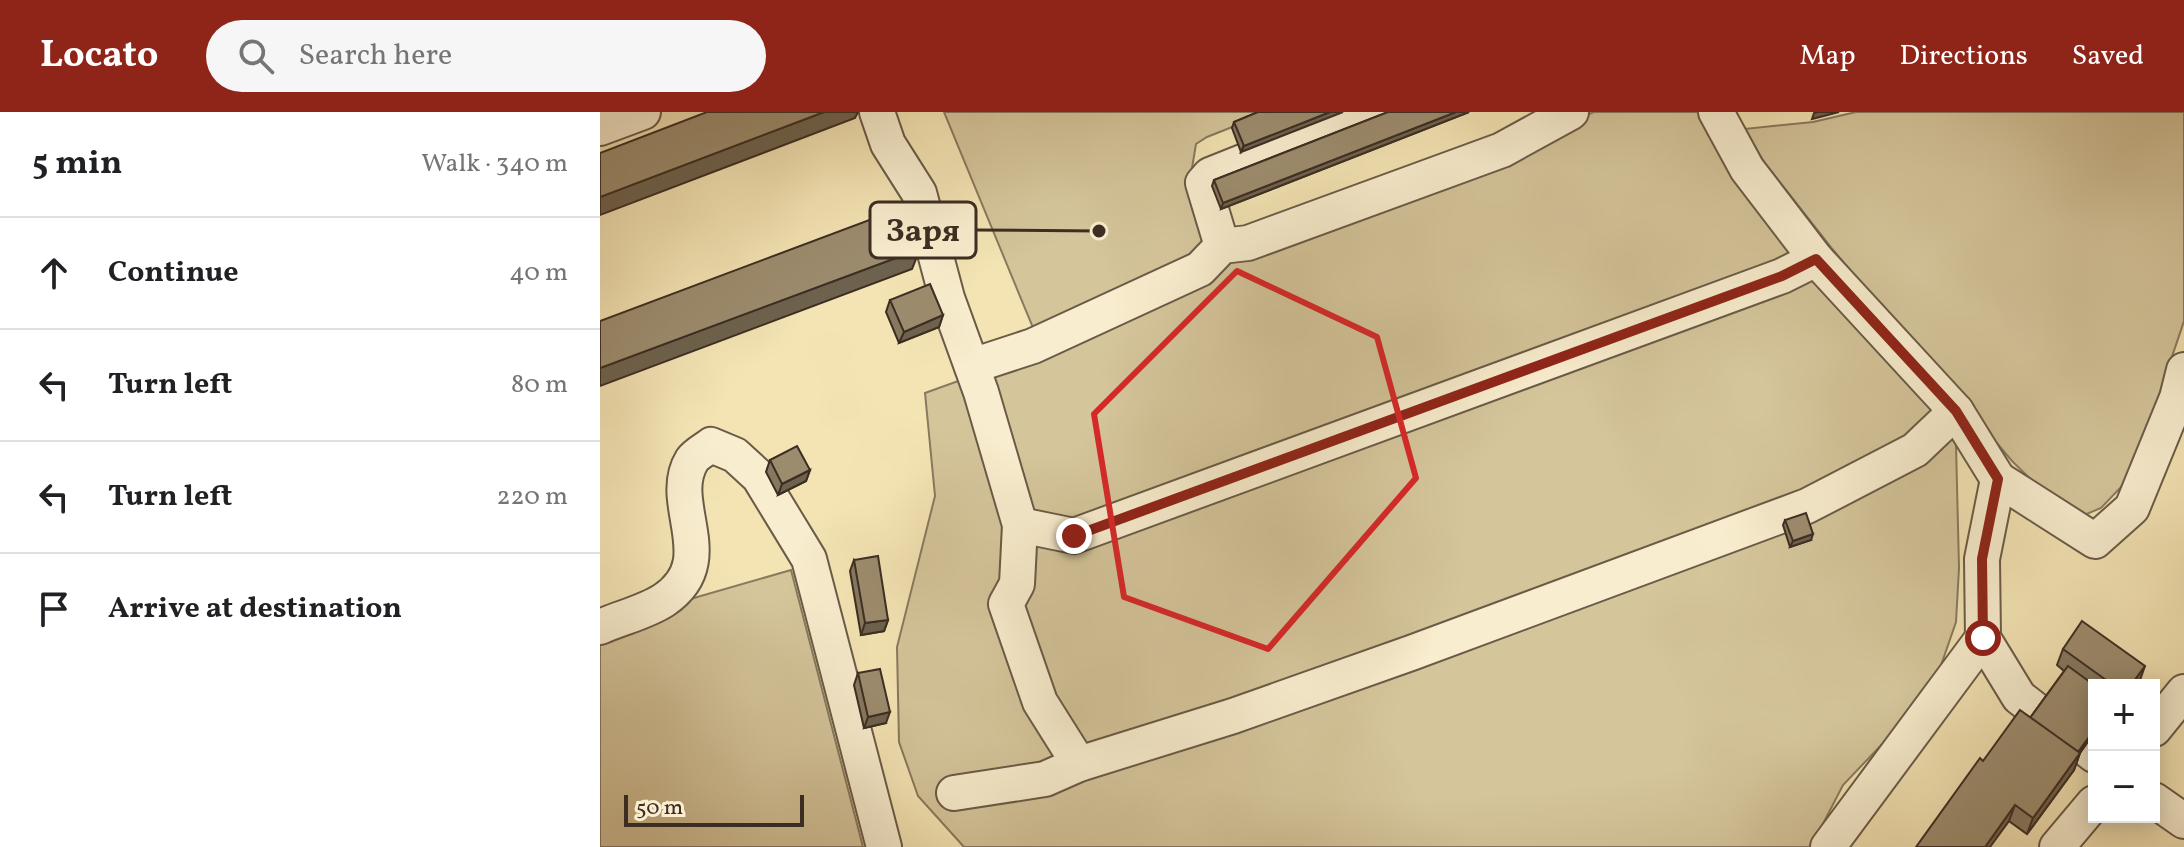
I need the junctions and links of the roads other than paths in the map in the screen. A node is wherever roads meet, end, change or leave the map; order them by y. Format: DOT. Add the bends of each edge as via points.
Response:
graph roads {
  1 [pos="643,112"];
  2 [pos="877,112"];
  3 [pos="1368,112"];
  4 [pos="1571,112"];
  5 [pos="1716,112"];
  6 [pos="600,128"];
  7 [pos="1222,246"];
  8 [pos="1816,259"];
  9 [pos="972,366"];
  10 [pos="2184,370"];
  11 [pos="1956,411"];
  12 [pos="1998,479"];
  13 [pos="1020,525"];
  14 [pos="600,627"];
  15 [pos="1983,638"];
  16 [pos="2184,692"];
  17 [pos="2037,711"];
  18 [pos="2160,722"];
  19 [pos="1079,764"];
  20 [pos="954,793"];
  21 [pos="2160,804"];
  22 [pos="2088,810"];
  23 [pos="2184,821"];
  24 [pos="884,847"];
  25 [pos="1828,847"];
  26 [pos="2057,847"];
  1 -- 6 [label="street"];
  2 -- 9 [label="street" via="888,144 919,193"];
  3 -- 7 [label="street" via="1210,175 1203,183"];
  4 -- 7 [label="street" via="1502,150 1248,243"];
  5 -- 8 [label="street" via="1747,169"];
  7 -- 9 [label="street" via="1200,269 1033,346"];
  8 -- 11 [label="street"];
  8 -- 13 [label="street" via="1782,276 1074,536"];
  9 -- 13 [label="street"];
  10 -- 12 [label="street" via="2132,508 2095,541"];
  11 -- 12 [label="street"];
  11 -- 19 [label="street" via="1915,450 1807,506 1396,659"];
  12 -- 15 [label="street" via="1982,559"];
  13 -- 19 [label="street" via="1017,584 1006,604 1040,702"];
  14 -- 24 [label="street" via="664,600 682,581 693,561 685,483 692,459 711,445 735,455 759,477 809,559"];
  15 -- 17 [label="street" via="2019,697"];
  15 -- 25 [label="street"];
  16 -- 18 [label="street"];
  19 -- 20 [label="street" via="1045,779"];
  21 -- 23 [label="street"];
  22 -- 26 [label="street"];
}
